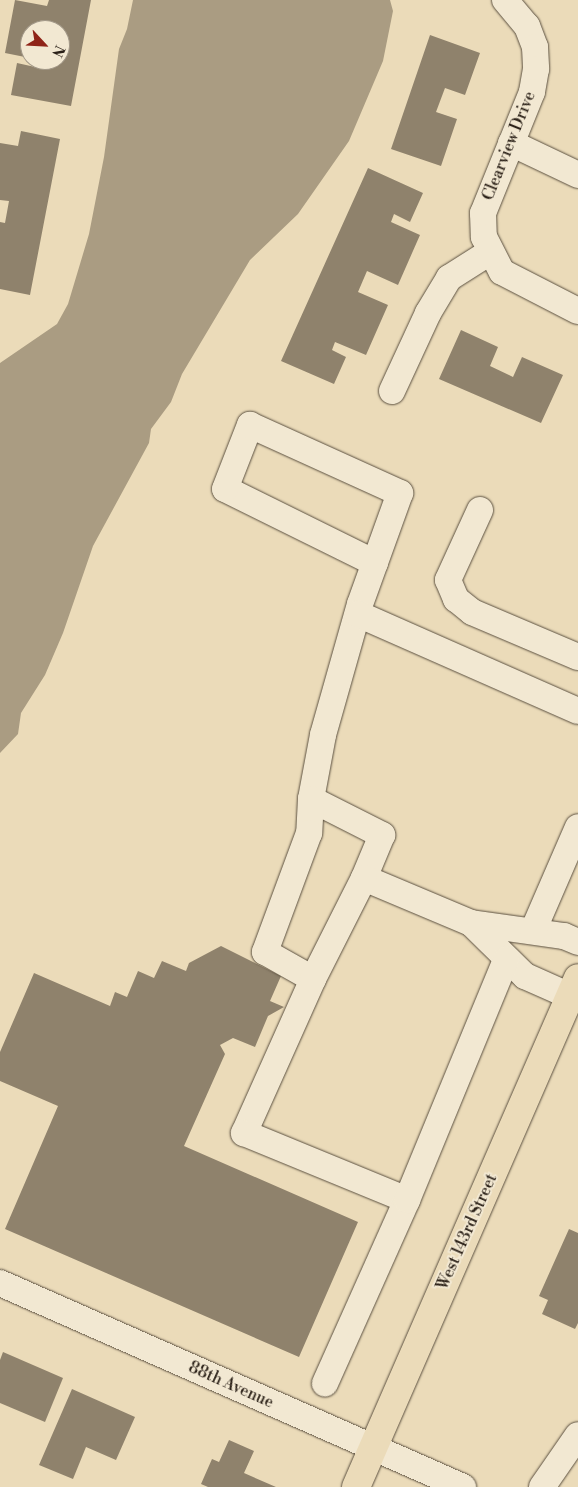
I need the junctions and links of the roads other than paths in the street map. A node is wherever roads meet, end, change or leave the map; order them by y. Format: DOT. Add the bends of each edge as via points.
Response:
graph roads {
  1 [pos="505,0"];
  2 [pos="511,143"];
  3 [pos="578,175"];
  4 [pos="490,252"];
  5 [pos="578,311"];
  6 [pos="392,391"];
  7 [pos="480,510"];
  8 [pos="375,563"];
  9 [pos="358,614"];
  10 [pos="578,657"];
  11 [pos="578,711"];
  12 [pos="311,799"];
  13 [pos="578,827"];
  14 [pos="364,878"];
  15 [pos="471,923"];
  16 [pos="533,931"];
  17 [pos="578,942"];
  18 [pos="506,960"];
  19 [pos="313,979"];
  20 [pos="574,987"];
  21 [pos="407,1200"];
  22 [pos="0,1283"];
  23 [pos="325,1384"];
  24 [pos="578,1435"];
  25 [pos="373,1448"];
  26 [pos="356,1487"];
  27 [pos="463,1487"];
  28 [pos="542,1487"];
  1 -- 2 [label="street, Clearview Drive" via="527,26 535,47 536,69 532,92"];
  2 -- 3 [label="street"];
  2 -- 4 [label="street, Clearview Drive" via="483,213 484,237"];
  4 -- 5 [label="street, Clearview Drive" via="502,272 515,282"];
  4 -- 6 [label="street" via="449,278 428,313"];
  7 -- 10 [label="street" via="448,580 456,599 472,612"];
  8 -- 8 [label="street" via="225,489 250,425 400,493"];
  8 -- 9 [label="street"];
  9 -- 11 [label="street"];
  9 -- 12 [label="street" via="323,735"];
  12 -- 14 [label="street" via="382,835"];
  12 -- 19 [label="street" via="309,833 265,952"];
  13 -- 16 [label="street"];
  14 -- 15 [label="street"];
  14 -- 19 [label="street"];
  15 -- 16 [label="street"];
  15 -- 18 [label="street"];
  16 -- 17 [label="street" via="564,936"];
  18 -- 20 [label="street" via="525,976"];
  18 -- 21 [label="street"];
  19 -- 21 [label="street" via="244,1133"];
  20 -- 25 [label="main road, West 143rd Street"];
  21 -- 23 [label="street"];
  22 -- 25 [label="street, 88th Avenue"];
  24 -- 28 [label="street"];
  25 -- 26 [label="main road, West 143rd Street"];
  25 -- 27 [label="street, 88th Avenue"];
}
